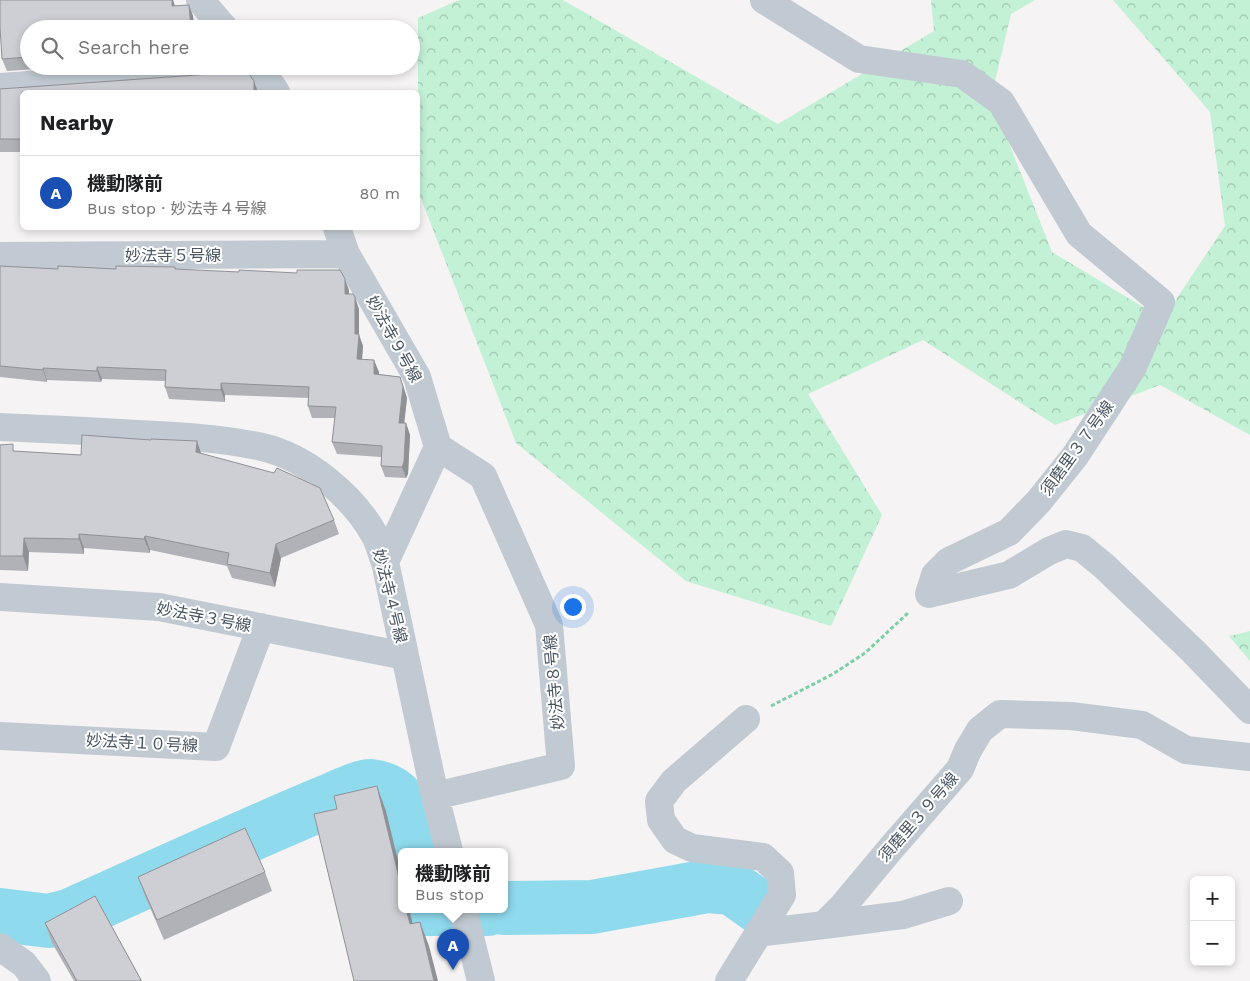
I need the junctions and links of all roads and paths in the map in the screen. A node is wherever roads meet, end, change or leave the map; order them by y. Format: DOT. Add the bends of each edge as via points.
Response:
graph roads {
  1 [pos="200,0"];
  2 [pos="764,0"];
  3 [pos="217,20"];
  4 [pos="155,75"];
  5 [pos="264,75"];
  6 [pos="0,87"];
  7 [pos="275,90"];
  8 [pos="338,230"];
  9 [pos="346,254"];
  10 [pos="0,256"];
  11 [pos="0,427"];
  12 [pos="438,447"];
  13 [pos="385,562"];
  14 [pos="930,594"];
  15 [pos="0,597"];
  16 [pos="261,628"];
  17 [pos="405,656"];
  18 [pos="1250,710"];
  19 [pos="746,719"];
  20 [pos="0,736"];
  21 [pos="1250,757"];
  22 [pos="435,796"];
  23 [pos="448,848"];
  24 [pos="948,901"];
  25 [pos="464,913"];
  26 [pos="824,925"];
  27 [pos="758,934"];
  28 [pos="0,947"];
  29 [pos="37,981"];
  30 [pos="481,981"];
  31 [pos="728,981"];
  1 -- 3 [label="street"];
  2 -- 14 [label="street, 須磨里３７号線" via="859,59 962,74 1001,102 1079,234 1161,302 1133,367 1075,456 1009,532 949,561 935,575"];
  4 -- 6 [label="street"];
  5 -- 7 [label="street"];
  8 -- 9 [label="street, 妙法寺９号線"];
  9 -- 10 [label="street, 妙法寺５号線"];
  9 -- 12 [label="street, 妙法寺９号線" via="417,377"];
  11 -- 13 [label="street, 妙法寺４号線" via="193,436 263,448 303,465 337,488 358,510 374,534"];
  12 -- 13 [label="street"];
  12 -- 22 [label="street, 妙法寺８号線" via="483,476 549,626 561,766"];
  13 -- 17 [label="street, 妙法寺４号線"];
  14 -- 18 [label="street" via="1009,575 1066,544 1082,548 1193,651"];
  14 -- 19 [label="path" via="865,653 833,674"];
  15 -- 16 [label="street, 妙法寺３号線" via="160,607"];
  16 -- 17 [label="street, 妙法寺３号線"];
  16 -- 20 [label="street, 妙法寺１０号線" via="216,747"];
  17 -- 22 [label="street, 妙法寺４号線"];
  19 -- 27 [label="street" via="674,781 659,801 661,820 675,840 692,848 763,857 780,873 782,895"];
  21 -- 26 [label="street, 須磨里３９号線" via="1186,750 1142,726 1071,716 1000,714 980,730 960,769"];
  22 -- 23 [label="street, 妙法寺４号線"];
  24 -- 26 [label="street" via="903,915"];
  25 -- 30 [label="street"];
  26 -- 27 [label="street"];
  27 -- 31 [label="street"];
  28 -- 29 [label="street" via="24,964"];
}
